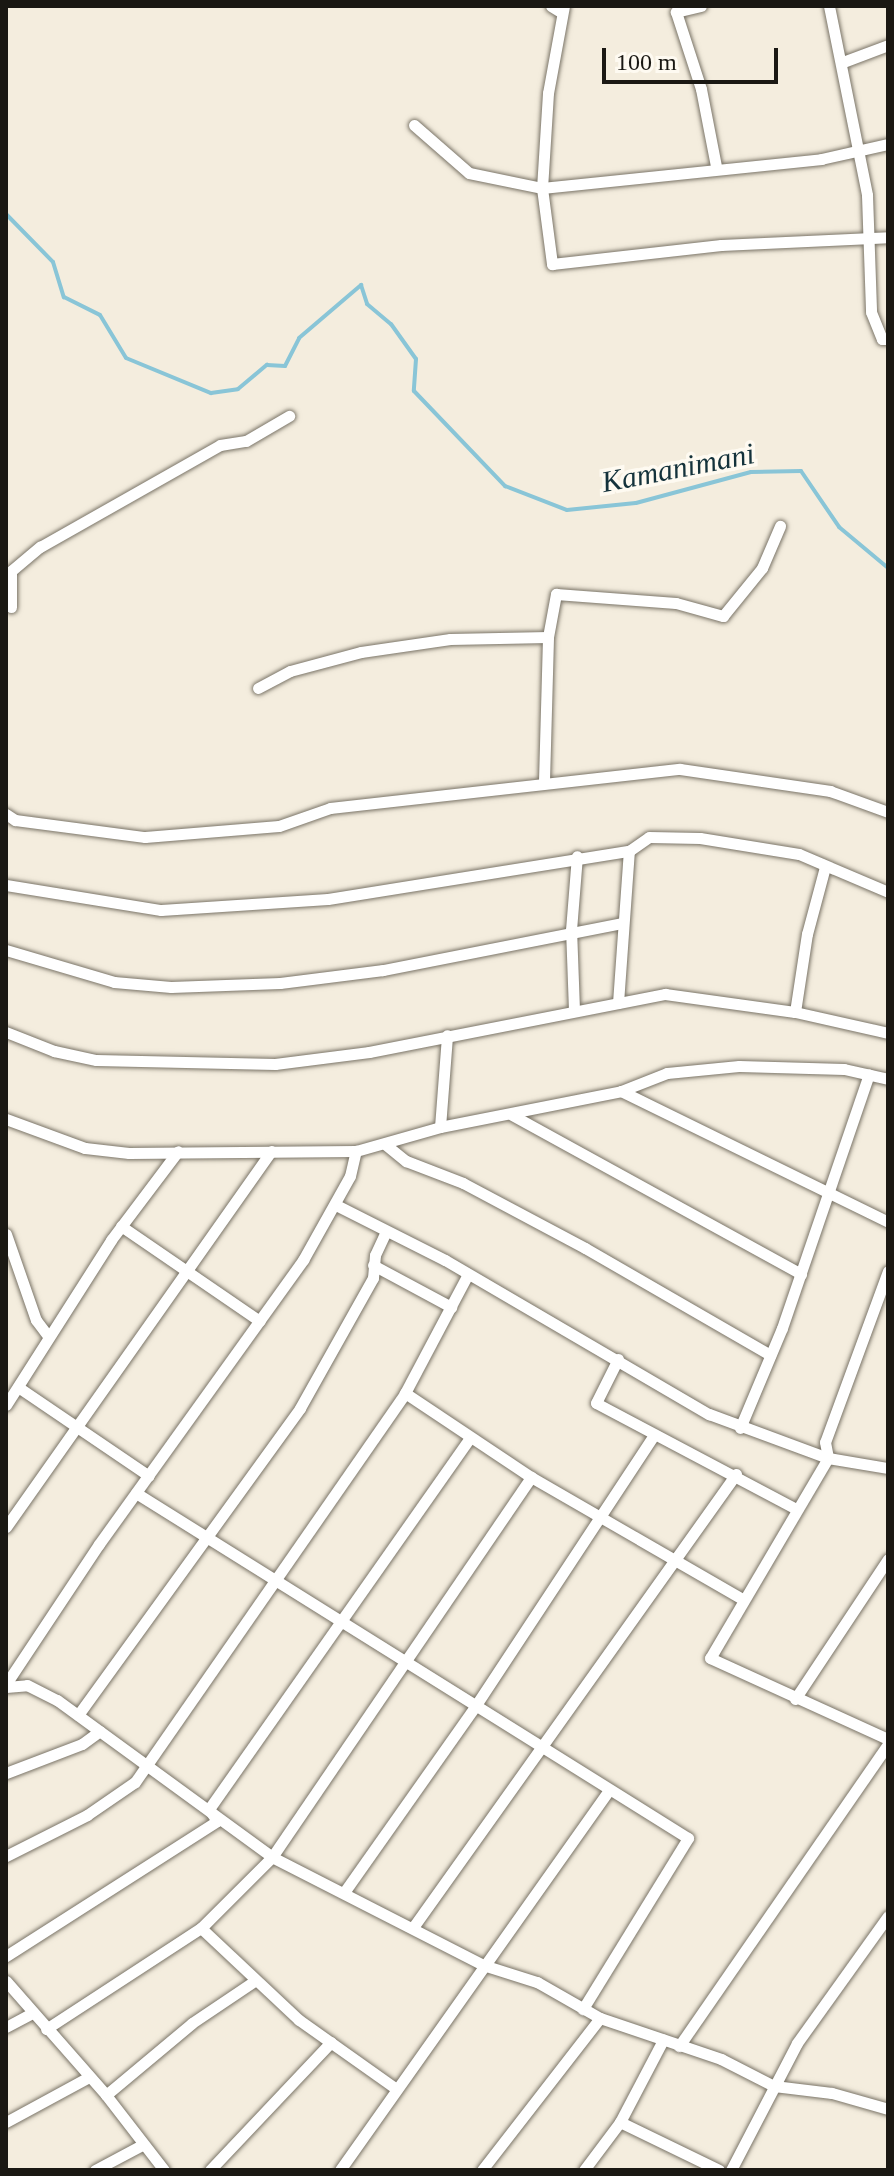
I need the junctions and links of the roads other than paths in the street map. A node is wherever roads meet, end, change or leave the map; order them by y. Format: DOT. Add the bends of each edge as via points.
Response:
graph roads {
  1 [pos="701,6"];
  2 [pos="829,6"];
  3 [pos="558,8"];
  4 [pos="888,45"];
  5 [pos="843,62"];
  6 [pos="414,125"];
  7 [pos="888,144"];
  8 [pos="858,152"];
  9 [pos="716,166"];
  10 [pos="542,188"];
  11 [pos="888,237"];
  12 [pos="871,241"];
  13 [pos="888,339"];
  14 [pos="289,416"];
  15 [pos="780,526"];
  16 [pos="8,606"];
  17 [pos="548,637"];
  18 [pos="258,688"];
  19 [pos="544,781"];
  20 [pos="888,812"];
  21 [pos="6,814"];
  22 [pos="629,851"];
  23 [pos="577,856"];
  24 [pos="825,867"];
  25 [pos="6,885"];
  26 [pos="888,892"];
  27 [pos="622,923"];
  28 [pos="571,930"];
  29 [pos="6,950"];
  30 [pos="618,1003"];
  31 [pos="574,1010"];
  32 [pos="795,1012"];
  33 [pos="6,1032"];
  34 [pos="888,1033"];
  35 [pos="447,1035"];
  36 [pos="869,1074"];
  37 [pos="888,1079"];
  38 [pos="621,1091"];
  39 [pos="512,1115"];
  40 [pos="6,1119"];
  41 [pos="440,1127"];
  42 [pos="386,1145"];
  43 [pos="178,1151"];
  44 [pos="271,1151"];
  45 [pos="356,1151"];
  46 [pos="827,1196"];
  47 [pos="336,1205"];
  48 [pos="888,1222"];
  49 [pos="121,1226"];
  50 [pos="386,1231"];
  51 [pos="6,1234"];
  52 [pos="372,1264"];
  53 [pos="888,1271"];
  54 [pos="189,1273"];
  55 [pos="801,1274"];
  56 [pos="467,1276"];
  57 [pos="451,1307"];
  58 [pos="260,1321"];
  59 [pos="49,1337"];
  60 [pos="770,1355"];
  61 [pos="618,1359"];
  62 [pos="18,1387"];
  63 [pos="405,1393"];
  64 [pos="6,1405"];
  65 [pos="79,1427"];
  66 [pos="740,1428"];
  67 [pos="654,1435"];
  68 [pos="470,1438"];
  69 [pos="828,1458"];
  70 [pos="888,1468"];
  71 [pos="736,1474"];
  72 [pos="149,1476"];
  73 [pos="531,1477"];
  74 [pos="136,1493"];
  75 [pos="796,1509"];
  76 [pos="602,1516"];
  77 [pos="6,1527"];
  78 [pos="208,1539"];
  79 [pos="888,1559"];
  80 [pos="672,1562"];
  81 [pos="274,1580"];
  82 [pos="742,1599"];
  83 [pos="342,1621"];
  84 [pos="407,1664"];
  85 [pos="6,1686"];
  86 [pos="795,1699"];
  87 [pos="476,1705"];
  88 [pos="78,1715"];
  89 [pos="100,1731"];
  90 [pos="888,1742"];
  91 [pos="542,1746"];
  92 [pos="150,1763"];
  93 [pos="6,1773"];
  94 [pos="608,1792"];
  95 [pos="209,1809"];
  96 [pos="6,1856"];
  97 [pos="272,1857"];
  98 [pos="345,1891"];
  99 [pos="888,1916"];
  100 [pos="414,1926"];
  101 [pos="201,1928"];
  102 [pos="6,1956"];
  103 [pos="483,1965"];
  104 [pos="6,1981"];
  105 [pos="253,1982"];
  106 [pos="583,2009"];
  107 [pos="32,2013"];
  108 [pos="600,2018"];
  109 [pos="6,2027"];
  110 [pos="46,2029"];
  111 [pos="663,2040"];
  112 [pos="331,2042"];
  113 [pos="679,2046"];
  114 [pos="87,2078"];
  115 [pos="774,2086"];
  116 [pos="395,2088"];
  117 [pos="106,2095"];
  118 [pos="888,2109"];
  119 [pos="6,2122"];
  120 [pos="620,2122"];
  121 [pos="142,2145"];
  122 [pos="95,2170"];
  123 [pos="164,2170"];
  124 [pos="210,2170"];
  125 [pos="340,2170"];
  126 [pos="482,2170"];
  127 [pos="584,2170"];
  128 [pos="719,2170"];
  129 [pos="731,2170"];
  1 -- 9 [label="street" via="676,12 701,89"];
  2 -- 5 [label="street"];
  3 -- 10 [label="street"];
  4 -- 5 [label="street"];
  5 -- 8 [label="street"];
  6 -- 10 [label="street" via="469,173"];
  7 -- 8 [label="street"];
  8 -- 9 [label="street"];
  8 -- 12 [label="street"];
  9 -- 10 [label="street"];
  10 -- 12 [label="street" via="552,264 721,245"];
  11 -- 12 [label="street"];
  12 -- 13 [label="street" via="871,312 882,339"];
  14 -- 16 [label="street" via="246,441 220,445 40,547 11,571"];
  15 -- 17 [label="street" via="762,568 723,616 676,603 556,594"];
  17 -- 18 [label="street" via="450,639 361,652 290,671"];
  17 -- 19 [label="street"];
  19 -- 20 [label="street" via="680,769 830,791"];
  19 -- 21 [label="street" via="330,808 279,826 145,837 15,820"];
  22 -- 23 [label="street"];
  22 -- 24 [label="street" via="649,837 700,838 799,854"];
  22 -- 27 [label="street"];
  23 -- 25 [label="street" via="328,899 161,910"];
  23 -- 28 [label="street"];
  24 -- 26 [label="street"];
  24 -- 32 [label="street" via="807,934"];
  27 -- 28 [label="street"];
  27 -- 30 [label="street"];
  28 -- 29 [label="street" via="383,970 280,983 171,987 114,982"];
  28 -- 31 [label="street"];
  30 -- 31 [label="street"];
  30 -- 32 [label="street" via="665,994"];
  31 -- 35 [label="street"];
  32 -- 34 [label="street"];
  33 -- 35 [label="street" via="96,1060 186,1065 275,1064"];
  35 -- 41 [label="street"];
  36 -- 37 [label="street"];
  36 -- 38 [label="street" via="739,1066 667,1073"];
  36 -- 46 [label="street"];
  38 -- 39 [label="street"];
  38 -- 46 [label="street"];
  39 -- 41 [label="street"];
  39 -- 55 [label="street"];
  40 -- 43 [label="street" via="85,1148"];
  41 -- 42 [label="street"];
  42 -- 45 [label="street"];
  42 -- 60 [label="street" via="406,1161 463,1183 585,1248"];
  43 -- 44 [label="street"];
  43 -- 49 [label="street"];
  44 -- 45 [label="street"];
  44 -- 54 [label="street"];
  45 -- 47 [label="street"];
  46 -- 48 [label="street"];
  46 -- 55 [label="street"];
  47 -- 50 [label="street"];
  47 -- 58 [label="street"];
  49 -- 54 [label="street"];
  49 -- 59 [label="street"];
  50 -- 52 [label="street"];
  50 -- 56 [label="street"];
  51 -- 59 [label="street" via="36,1320"];
  52 -- 57 [label="street"];
  52 -- 78 [label="street" via="373,1278 300,1408"];
  53 -- 69 [label="street" via="825,1442"];
  54 -- 58 [label="street"];
  54 -- 65 [label="street"];
  55 -- 60 [label="street"];
  56 -- 57 [label="street"];
  56 -- 61 [label="street"];
  57 -- 63 [label="street"];
  58 -- 72 [label="street"];
  59 -- 62 [label="street"];
  60 -- 66 [label="street"];
  61 -- 66 [label="street"];
  61 -- 67 [label="street" via="596,1403"];
  62 -- 64 [label="street"];
  62 -- 65 [label="street"];
  63 -- 68 [label="street"];
  63 -- 81 [label="street"];
  65 -- 72 [label="street"];
  65 -- 77 [label="street"];
  66 -- 69 [label="street"];
  67 -- 71 [label="street"];
  67 -- 76 [label="street"];
  68 -- 73 [label="street"];
  68 -- 83 [label="street"];
  69 -- 70 [label="street"];
  69 -- 75 [label="street"];
  71 -- 75 [label="street"];
  71 -- 80 [label="street"];
  72 -- 74 [label="street"];
  73 -- 76 [label="street"];
  73 -- 84 [label="street"];
  74 -- 78 [label="street"];
  74 -- 85 [label="street"];
  75 -- 82 [label="street"];
  76 -- 80 [label="street"];
  76 -- 87 [label="street"];
  78 -- 81 [label="street"];
  78 -- 88 [label="street"];
  79 -- 86 [label="street"];
  80 -- 82 [label="street"];
  80 -- 91 [label="street"];
  81 -- 83 [label="street"];
  81 -- 92 [label="street"];
  82 -- 86 [label="street" via="710,1658"];
  83 -- 84 [label="street"];
  83 -- 95 [label="street"];
  84 -- 87 [label="street"];
  84 -- 97 [label="street"];
  85 -- 88 [label="street" via="27,1685"];
  86 -- 90 [label="street"];
  87 -- 91 [label="street"];
  87 -- 98 [label="street"];
  88 -- 89 [label="street"];
  89 -- 92 [label="street"];
  89 -- 93 [label="street" via="82,1744"];
  90 -- 113 [label="street"];
  91 -- 94 [label="street"];
  91 -- 100 [label="street"];
  92 -- 95 [label="street"];
  92 -- 96 [label="street" via="118,1796"];
  94 -- 103 [label="street"];
  94 -- 106 [label="street" via="688,1838"];
  95 -- 97 [label="street"];
  95 -- 102 [label="street" via="217,1821 210,1828"];
  97 -- 98 [label="street"];
  97 -- 101 [label="street"];
  98 -- 100 [label="street"];
  99 -- 115 [label="street" via="840,1976"];
  100 -- 103 [label="street"];
  101 -- 105 [label="street"];
  101 -- 110 [label="street"];
  103 -- 106 [label="street" via="537,1982"];
  103 -- 116 [label="street"];
  104 -- 107 [label="street"];
  105 -- 112 [label="street"];
  105 -- 117 [label="street" via="192,2023"];
  106 -- 108 [label="street"];
  107 -- 109 [label="street"];
  107 -- 110 [label="street"];
  108 -- 111 [label="street"];
  108 -- 126 [label="street"];
  110 -- 114 [label="street"];
  111 -- 113 [label="street"];
  111 -- 120 [label="street"];
  112 -- 116 [label="street"];
  112 -- 124 [label="street"];
  113 -- 115 [label="street"];
  114 -- 117 [label="street"];
  114 -- 119 [label="street"];
  115 -- 118 [label="street" via="832,2093"];
  115 -- 129 [label="street"];
  116 -- 125 [label="street"];
  117 -- 121 [label="street"];
  120 -- 127 [label="street"];
  120 -- 128 [label="street"];
  121 -- 122 [label="street"];
  121 -- 123 [label="street"];
}
